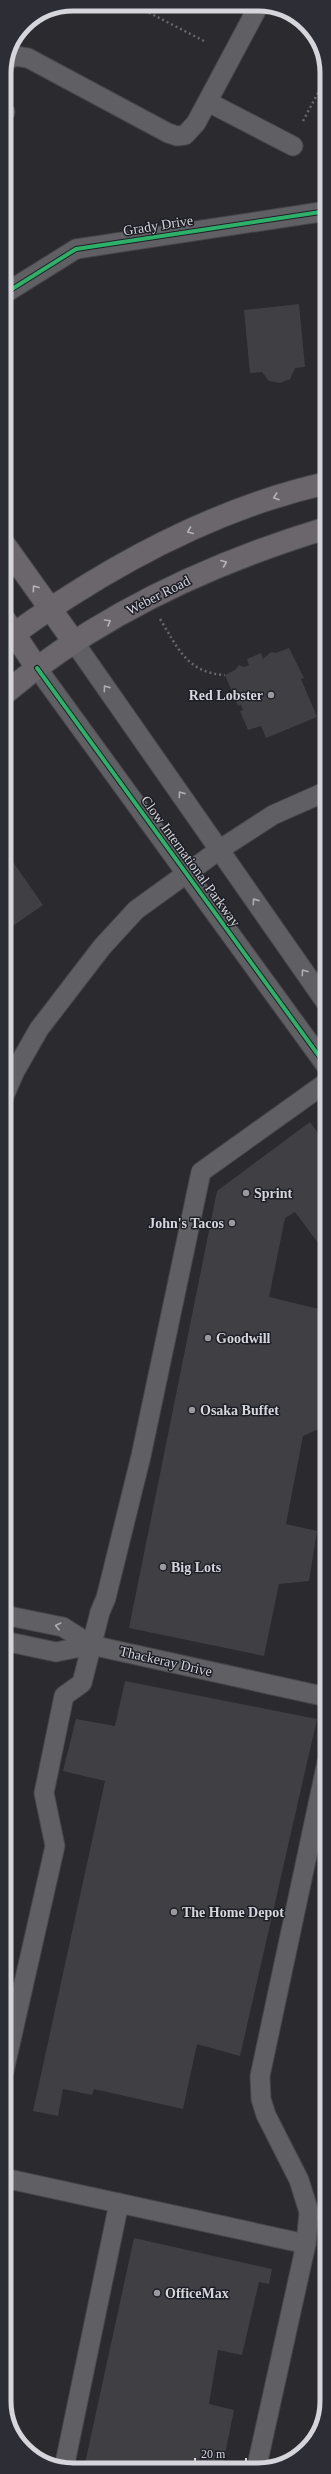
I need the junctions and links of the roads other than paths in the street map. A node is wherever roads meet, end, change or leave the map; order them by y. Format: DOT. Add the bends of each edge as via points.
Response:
graph roads {
  1 [pos="255,11"];
  2 [pos="13,57"];
  3 [pos="208,102"];
  4 [pos="293,146"];
  5 [pos="320,212"];
  6 [pos="11,290"];
  7 [pos="320,485"];
  8 [pos="320,530"];
  9 [pos="11,554"];
  10 [pos="51,609"];
  11 [pos="11,629"];
  12 [pos="11,636"];
  13 [pos="74,642"];
  14 [pos="37,668"];
  15 [pos="11,688"];
  16 [pos="320,794"];
  17 [pos="219,850"];
  18 [pos="186,873"];
  19 [pos="320,994"];
  20 [pos="320,1056"];
  21 [pos="11,1065"];
  22 [pos="320,1087"];
  23 [pos="11,1616"];
  24 [pos="11,1642"];
  25 [pos="92,1644"];
  26 [pos="320,1695"];
  27 [pos="320,1795"];
  28 [pos="11,2039"];
  29 [pos="11,2180"];
  30 [pos="119,2203"];
  31 [pos="306,2244"];
  32 [pos="65,2462"];
  33 [pos="258,2463"];
  1 -- 3 [label="street"];
  2 -- 3 [label="street" via="28,58 176,136 185,135 196,123"];
  3 -- 4 [label="street"];
  5 -- 6 [label="street, Grady Drive" via="76,249"];
  7 -- 10 [label="main road, one-way" via="252,505 178,536 118,567"];
  13 -- 8 [label="main road, Weber Road, one-way" via="154,595 213,568 270,545"];
  10 -- 9 [label="main road, one-way"];
  10 -- 11 [label="main road"];
  10 -- 13 [label="main road"];
  12 -- 14 [label="main road"];
  13 -- 14 [label="main road, Weber Road"];
  17 -- 13 [label="street, Clow International Parkway, one-way"];
  14 -- 15 [label="main road, Weber Road"];
  14 -- 18 [label="street, Clow International Parkway"];
  16 -- 17 [label="street" via="273,815"];
  17 -- 18 [label="street"];
  19 -- 17 [label="street, Clow International Parkway, one-way"];
  18 -- 20 [label="street, Clow International Parkway"];
  18 -- 21 [label="street" via="136,910 102,947"];
  22 -- 25 [label="street" via="201,1172 141,1456"];
  25 -- 23 [label="street, one-way" via="63,1627"];
  24 -- 25 [label="street, Thackeray Drive" via="56,1652"];
  25 -- 26 [label="street, Thackeray Drive"];
  25 -- 28 [label="street" via="82,1683 64,1696 44,1793 55,1846"];
  27 -- 31 [label="street" via="260,2076 260,2099 299,2180 309,2212"];
  29 -- 30 [label="street"];
  30 -- 31 [label="street"];
  30 -- 32 [label="street"];
  31 -- 33 [label="street"];
}
